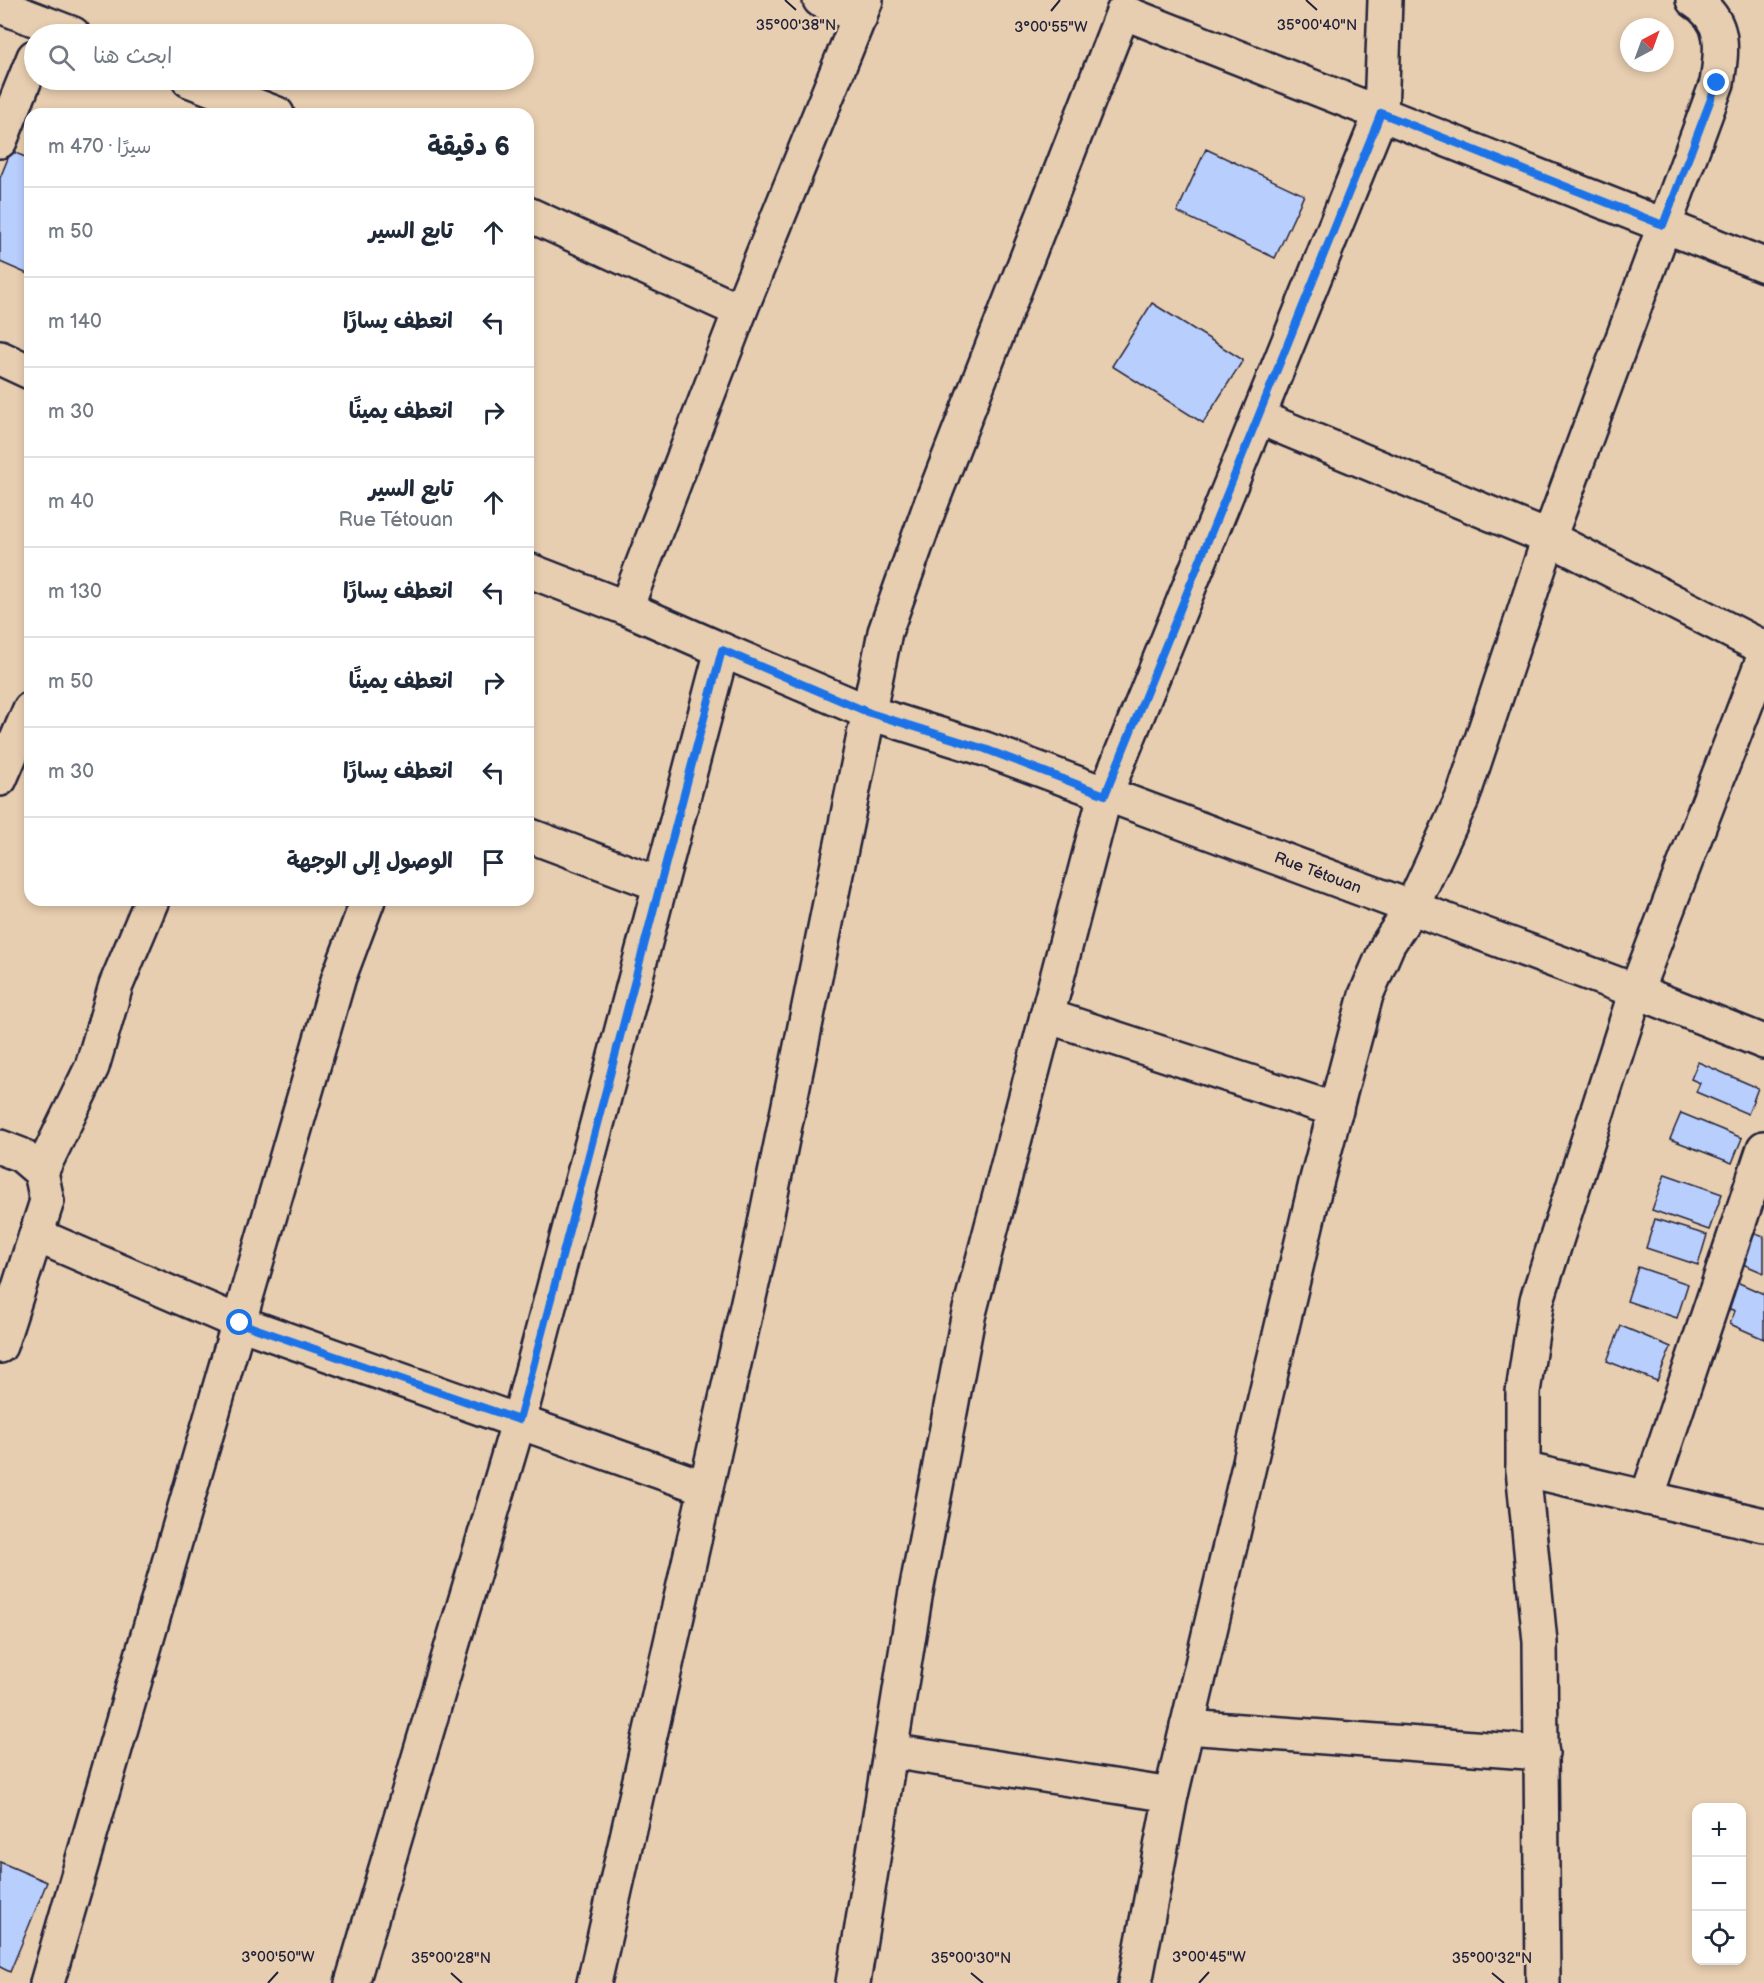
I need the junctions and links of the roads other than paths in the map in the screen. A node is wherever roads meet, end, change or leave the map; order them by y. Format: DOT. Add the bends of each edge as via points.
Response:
graph roads {
  1 [pos="819,0"];
  2 [pos="1385,0"];
  3 [pos="1693,0"];
  4 [pos="1117,4"];
  5 [pos="0,6"];
  6 [pos="863,9"];
  7 [pos="56,23"];
  8 [pos="27,90"];
  9 [pos="215,90"];
  10 [pos="261,108"];
  11 [pos="22,112"];
  12 [pos="1381,113"];
  13 [pos="0,141"];
  14 [pos="534,217"];
  15 [pos="1663,225"];
  16 [pos="1764,265"];
  17 [pos="740,311"];
  18 [pos="0,358"];
  19 [pos="24,369"];
  20 [pos="1258,417"];
  21 [pos="1549,538"];
  22 [pos="534,581"];
  23 [pos="626,608"];
  24 [pos="1764,648"];
  25 [pos="722,650"];
  26 [pos="1764,657"];
  27 [pos="870,713"];
  28 [pos="24,723"];
  29 [pos="0,779"];
  30 [pos="1105,795"];
  31 [pos="534,837"];
  32 [pos="659,884"];
  33 [pos="149,906"];
  34 [pos="366,906"];
  35 [pos="1411,909"];
  36 [pos="1636,991"];
  37 [pos="1047,1016"];
  38 [pos="1764,1042"];
  39 [pos="1336,1110"];
  40 [pos="0,1147"];
  41 [pos="1764,1148"];
  42 [pos="41,1172"];
  43 [pos="36,1235"];
  44 [pos="240,1323"];
  45 [pos="0,1346"];
  46 [pos="519,1420"];
  47 [pos="1523,1469"];
  48 [pos="706,1488"];
  49 [pos="1647,1498"];
  50 [pos="1764,1525"];
  51 [pos="1187,1727"];
  52 [pos="890,1751"];
  53 [pos="1542,1754"];
  54 [pos="1171,1795"];
  55 [pos="47,1983"];
  56 [pos="352,1983"];
  57 [pos="594,1983"];
  58 [pos="854,1983"];
  59 [pos="1135,1983"];
  60 [pos="1543,1983"];
  1 -- 6 [label="street"];
  2 -- 12 [label="street"];
  3 -- 15 [label="street" via="1717,25 1723,47 1717,83"];
  4 -- 12 [label="street"];
  4 -- 27 [label="street" via="885,632"];
  5 -- 7 [label="street"];
  6 -- 17 [label="street"];
  8 -- 11 [label="street"];
  9 -- 10 [label="street"];
  11 -- 13 [label="street"];
  12 -- 15 [label="street"];
  12 -- 20 [label="street"];
  14 -- 17 [label="street"];
  15 -- 16 [label="street"];
  15 -- 21 [label="street"];
  17 -- 23 [label="street"];
  18 -- 19 [label="street"];
  20 -- 21 [label="street"];
  20 -- 30 [label="street"];
  21 -- 24 [label="street"];
  21 -- 35 [label="street" via="1462,799"];
  22 -- 23 [label="street, Rue Tétouan"];
  23 -- 25 [label="street, Rue Tétouan"];
  25 -- 27 [label="street, Rue Tétouan"];
  25 -- 32 [label="street"];
  26 -- 36 [label="street"];
  27 -- 30 [label="street, Rue Tétouan" via="985,749"];
  27 -- 48 [label="street" via="759,1253"];
  28 -- 29 [label="street"];
  30 -- 35 [label="street, Rue Tétouan"];
  30 -- 37 [label="street"];
  31 -- 32 [label="street"];
  32 -- 46 [label="street"];
  33 -- 42 [label="street" via="116,985 92,1067"];
  34 -- 44 [label="street" via="339,976"];
  35 -- 36 [label="street, Rue Tétouan"];
  35 -- 39 [label="street" via="1388,944 1366,995"];
  36 -- 38 [label="street, Rue Tétouan"];
  36 -- 47 [label="street" via="1537,1300 1523,1392"];
  37 -- 39 [label="street"];
  37 -- 52 [label="street" via="968,1317"];
  39 -- 51 [label="street"];
  40 -- 42 [label="street" via="21,1155"];
  41 -- 49 [label="street"];
  42 -- 43 [label="street" via="47,1201"];
  43 -- 44 [label="street"];
  43 -- 45 [label="street"];
  44 -- 46 [label="street"];
  44 -- 55 [label="street"];
  46 -- 48 [label="street"];
  46 -- 56 [label="street"];
  47 -- 49 [label="street"];
  47 -- 53 [label="street" via="1540,1642"];
  48 -- 57 [label="street"];
  49 -- 50 [label="street"];
  51 -- 53 [label="street"];
  51 -- 54 [label="street"];
  52 -- 54 [label="street"];
  52 -- 58 [label="street"];
  53 -- 60 [label="street"];
  54 -- 59 [label="street"];
}
